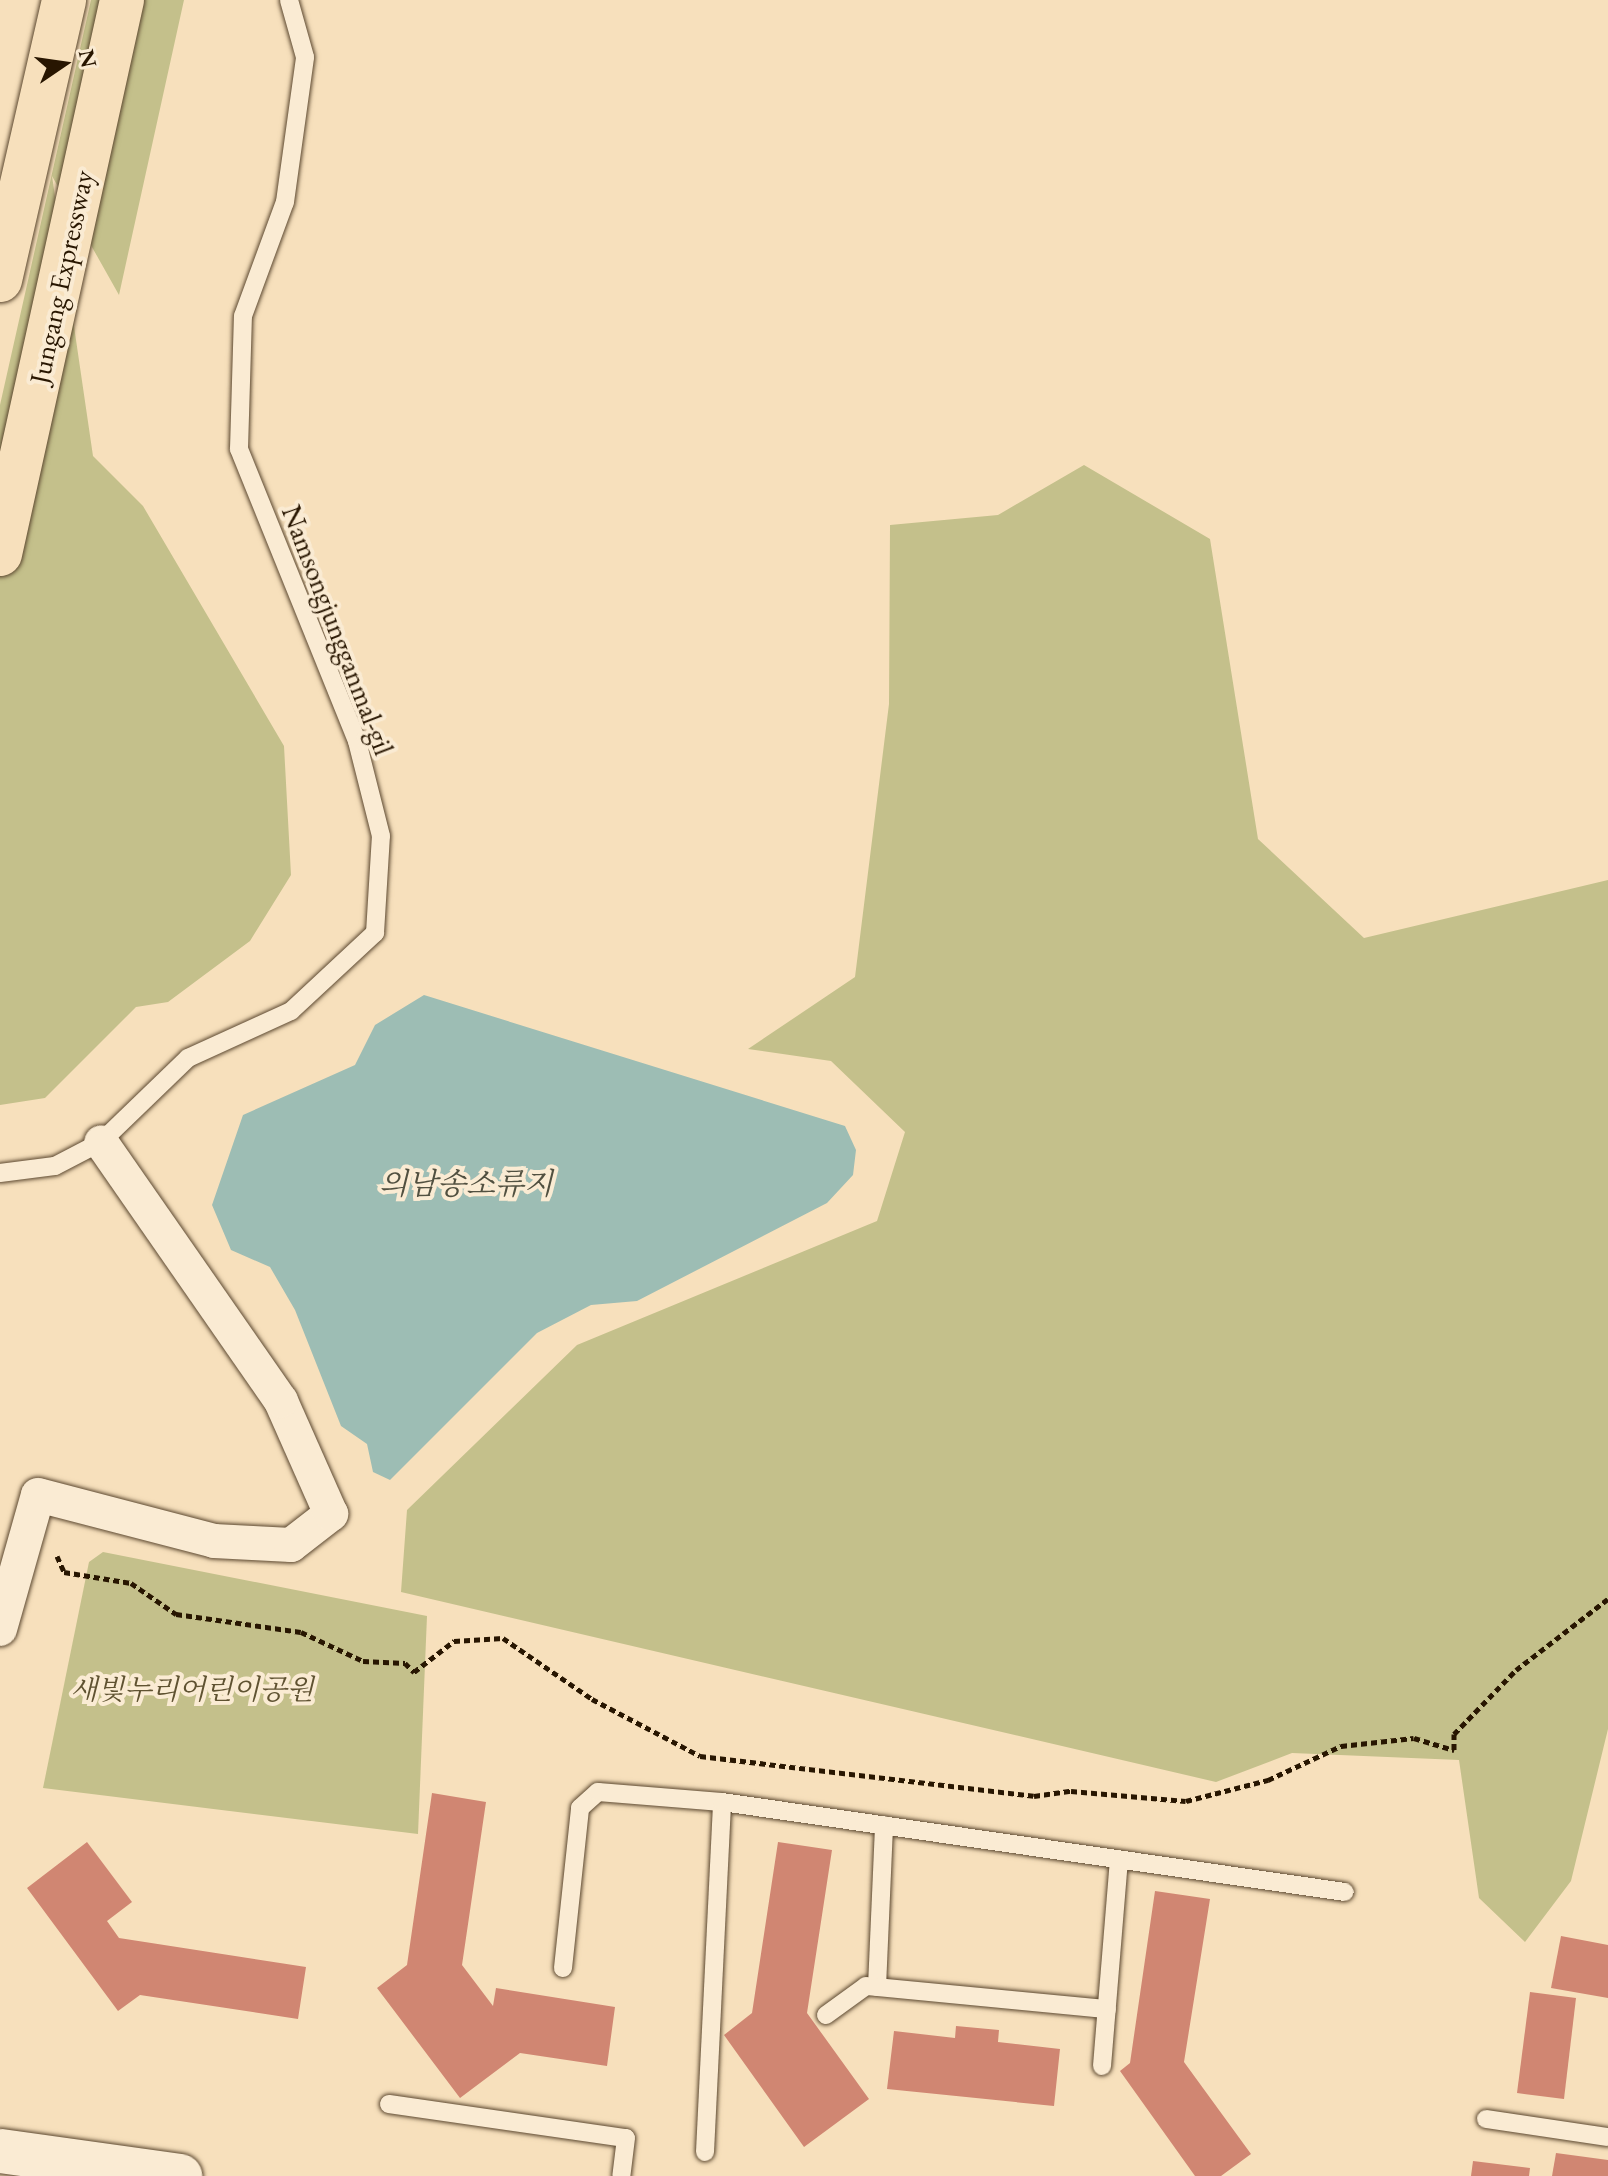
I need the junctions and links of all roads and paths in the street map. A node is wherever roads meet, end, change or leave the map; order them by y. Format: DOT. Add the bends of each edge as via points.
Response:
graph roads {
  1 [pos="64,0"];
  2 [pos="122,0"];
  3 [pos="289,0"];
  4 [pos="0,280"];
  5 [pos="0,554"];
  6 [pos="101,1142"];
  7 [pos="0,1173"];
  8 [pos="26,1537"];
  9 [pos="1608,1599"];
  10 [pos="0,1629"];
  11 [pos="722,1802"];
  12 [pos="884,1825"];
  13 [pos="1119,1860"];
  14 [pos="1345,1892"];
  15 [pos="563,1968"];
  16 [pos="877,1987"];
  17 [pos="1107,2009"];
  18 [pos="826,2015"];
  19 [pos="1102,2066"];
  20 [pos="389,2104"];
  21 [pos="1486,2119"];
  22 [pos="1608,2137"];
  23 [pos="0,2151"];
  24 [pos="705,2152"];
  25 [pos="180,2176"];
  26 [pos="621,2176"];
  1 -- 4 [label="highway, Jungang Expressway"];
  2 -- 5 [label="highway, Jungang Expressway"];
  3 -- 6 [label="lane, Namsongjungganmal-gil" via="305,57 285,202 243,316 239,449 357,741 381,836 375,933 291,1011 188,1058"];
  6 -- 7 [label="lane, Namsongjungganmal-gil" via="55,1166"];
  6 -- 8 [label="street" via="281,1401 331,1514 291,1545 214,1541 38,1495"];
  8 -- 9 [label="path" via="57,1556 64,1572 131,1583 176,1614 301,1632 363,1661 405,1663 414,1672 454,1641 503,1638 592,1699 700,1756 1034,1796 1071,1791 1186,1801 1268,1780 1341,1746 1414,1738 1454,1750 1454,1734 1516,1670"];
  8 -- 10 [label="street"];
  11 -- 12 [label="lane"];
  11 -- 15 [label="lane" via="598,1792 580,1808"];
  11 -- 24 [label="lane"];
  12 -- 13 [label="lane"];
  12 -- 16 [label="lane"];
  13 -- 14 [label="lane"];
  13 -- 17 [label="lane"];
  16 -- 17 [label="lane"];
  16 -- 18 [label="lane" via="866,1986"];
  17 -- 19 [label="lane"];
  20 -- 26 [label="lane" via="626,2138"];
  21 -- 22 [label="lane"];
  23 -- 25 [label="street"];
}
